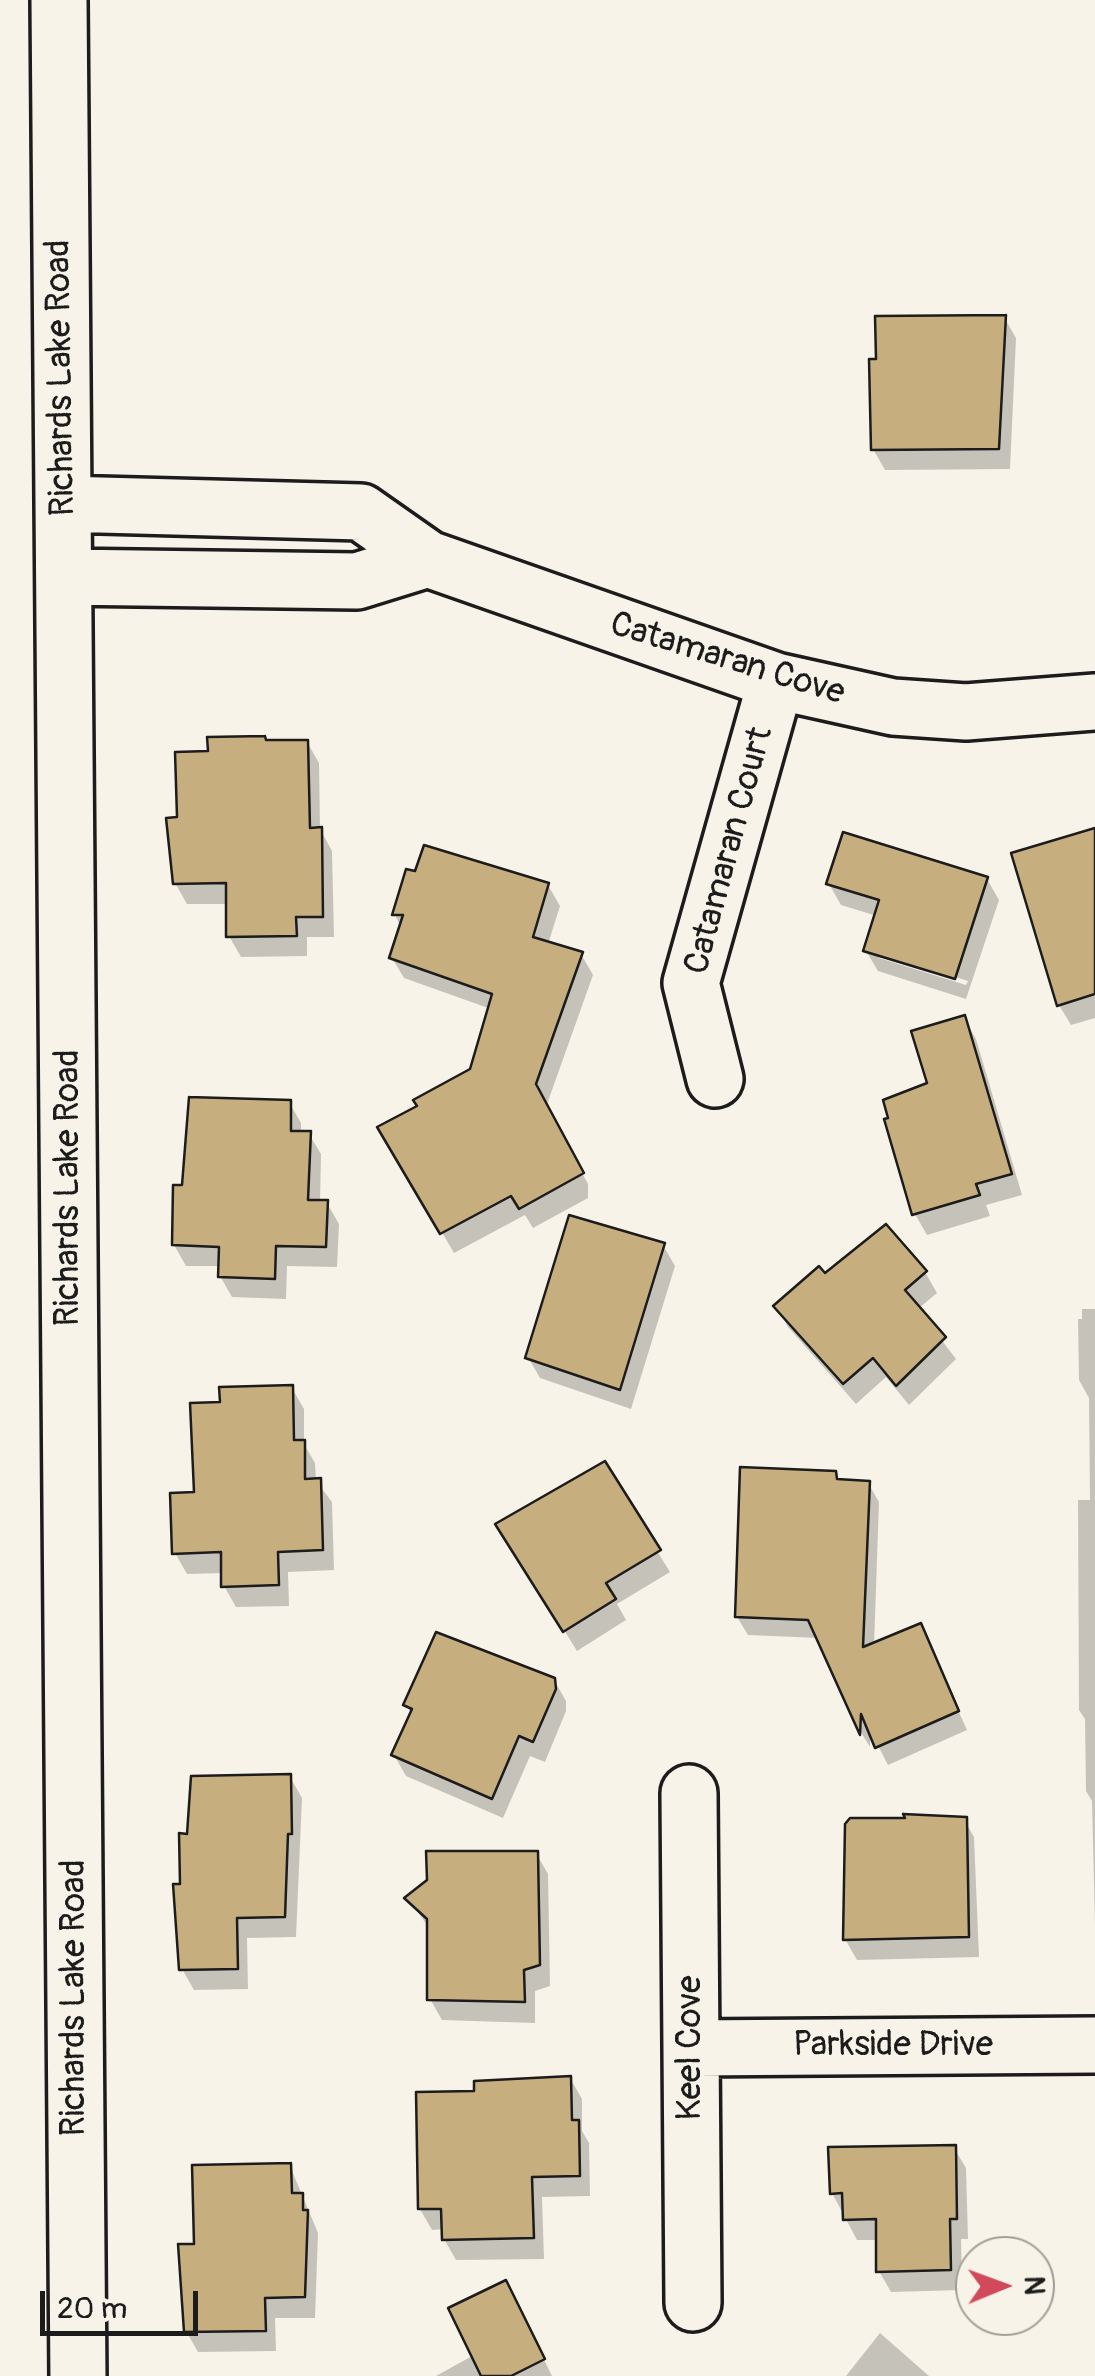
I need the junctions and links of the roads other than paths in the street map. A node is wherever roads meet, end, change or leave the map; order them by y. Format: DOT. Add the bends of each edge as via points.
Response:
graph roads {
  1 [pos="60,0"];
  2 [pos="64,504"];
  3 [pos="428,559"];
  4 [pos="64,577"];
  5 [pos="776,681"];
  6 [pos="1095,702"];
  7 [pos="715,1079"];
  8 [pos="689,1793"];
  9 [pos="1095,2045"];
  10 [pos="691,2048"];
  11 [pos="693,2302"];
  12 [pos="78,2376"];
  1 -- 2 [label="street, Richards Lake Road"];
  2 -- 3 [label="street, Catamaran Cove" via="360,512"];
  2 -- 4 [label="street, Richards Lake Road"];
  3 -- 4 [label="street" via="358,581"];
  3 -- 5 [label="street, Catamaran Cove"];
  4 -- 12 [label="street, Richards Lake Road"];
  5 -- 6 [label="street, Catamaran Cove" via="894,707 966,712"];
  5 -- 7 [label="street, Catamaran Court" via="691,983"];
  8 -- 10 [label="street, Keel Cove"];
  9 -- 10 [label="street, Parkside Drive"];
  10 -- 11 [label="street, Keel Cove"];
}
